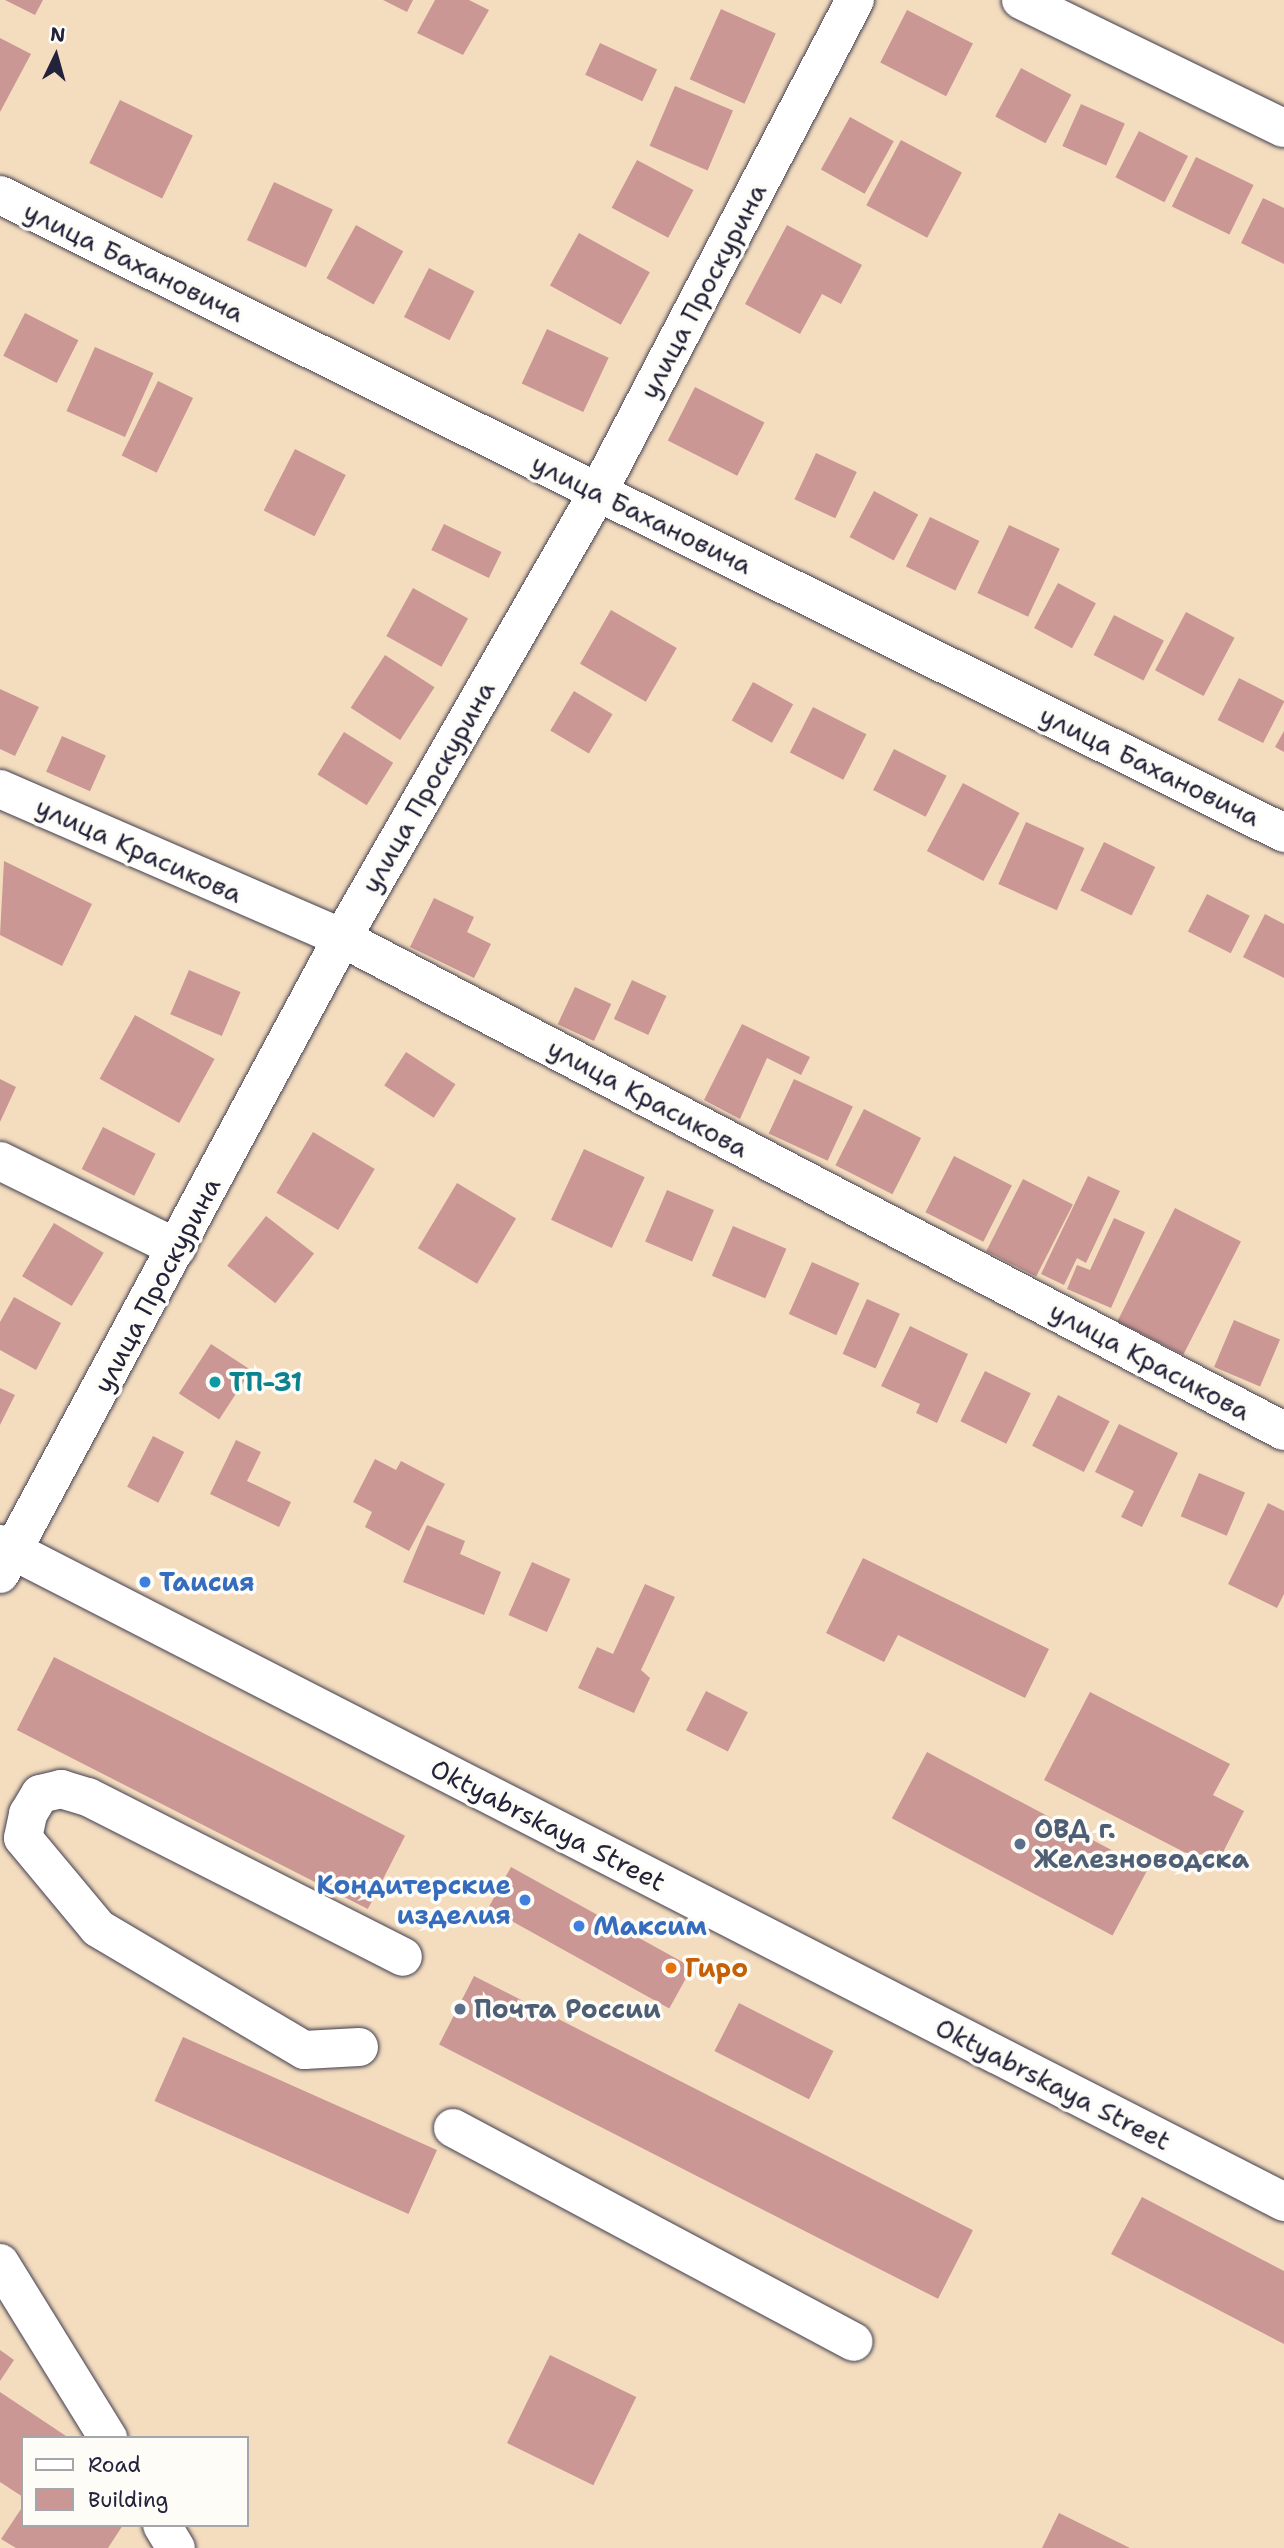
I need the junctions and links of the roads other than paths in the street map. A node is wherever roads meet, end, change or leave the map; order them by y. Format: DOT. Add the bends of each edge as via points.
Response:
graph roads {
  1 [pos="855,0"];
  2 [pos="1021,0"];
  3 [pos="1284,128"];
  4 [pos="0,195"];
  5 [pos="598,492"];
  6 [pos="0,789"];
  7 [pos="1284,833"];
  8 [pos="342,938"];
  9 [pos="0,1161"];
  10 [pos="177,1248"];
  11 [pos="1284,1431"];
  12 [pos="5,1556"];
  13 [pos="403,1957"];
  14 [pos="359,2046"];
  15 [pos="469,2128"];
  16 [pos="1284,2202"];
  17 [pos="0,2263"];
  18 [pos="845,2327"];
  19 [pos="107,2436"];
  20 [pos="163,2527"];
  21 [pos="176,2548"];
  1 -- 5 [label="street, улица Проскурина"];
  2 -- 3 [label="street"];
  4 -- 5 [label="street, улица Бахановича"];
  5 -- 7 [label="street, улица Бахановича"];
  5 -- 8 [label="street, улица Проскурина"];
  6 -- 8 [label="street, улица Красикова"];
  8 -- 10 [label="street, улица Проскурина"];
  8 -- 11 [label="street, улица Красикова"];
  9 -- 10 [label="street"];
  10 -- 12 [label="street, улица Проскурина"];
  12 -- 16 [label="street, Oktyabrskaya Street"];
  13 -- 14 [label="street" via="88,1797 61,1789 40,1794 28,1814 23,1838 98,1928 304,2050"];
  15 -- 18 [label="street" via="619,2202"];
  17 -- 19 [label="street"];
  20 -- 21 [label="street"];
}
